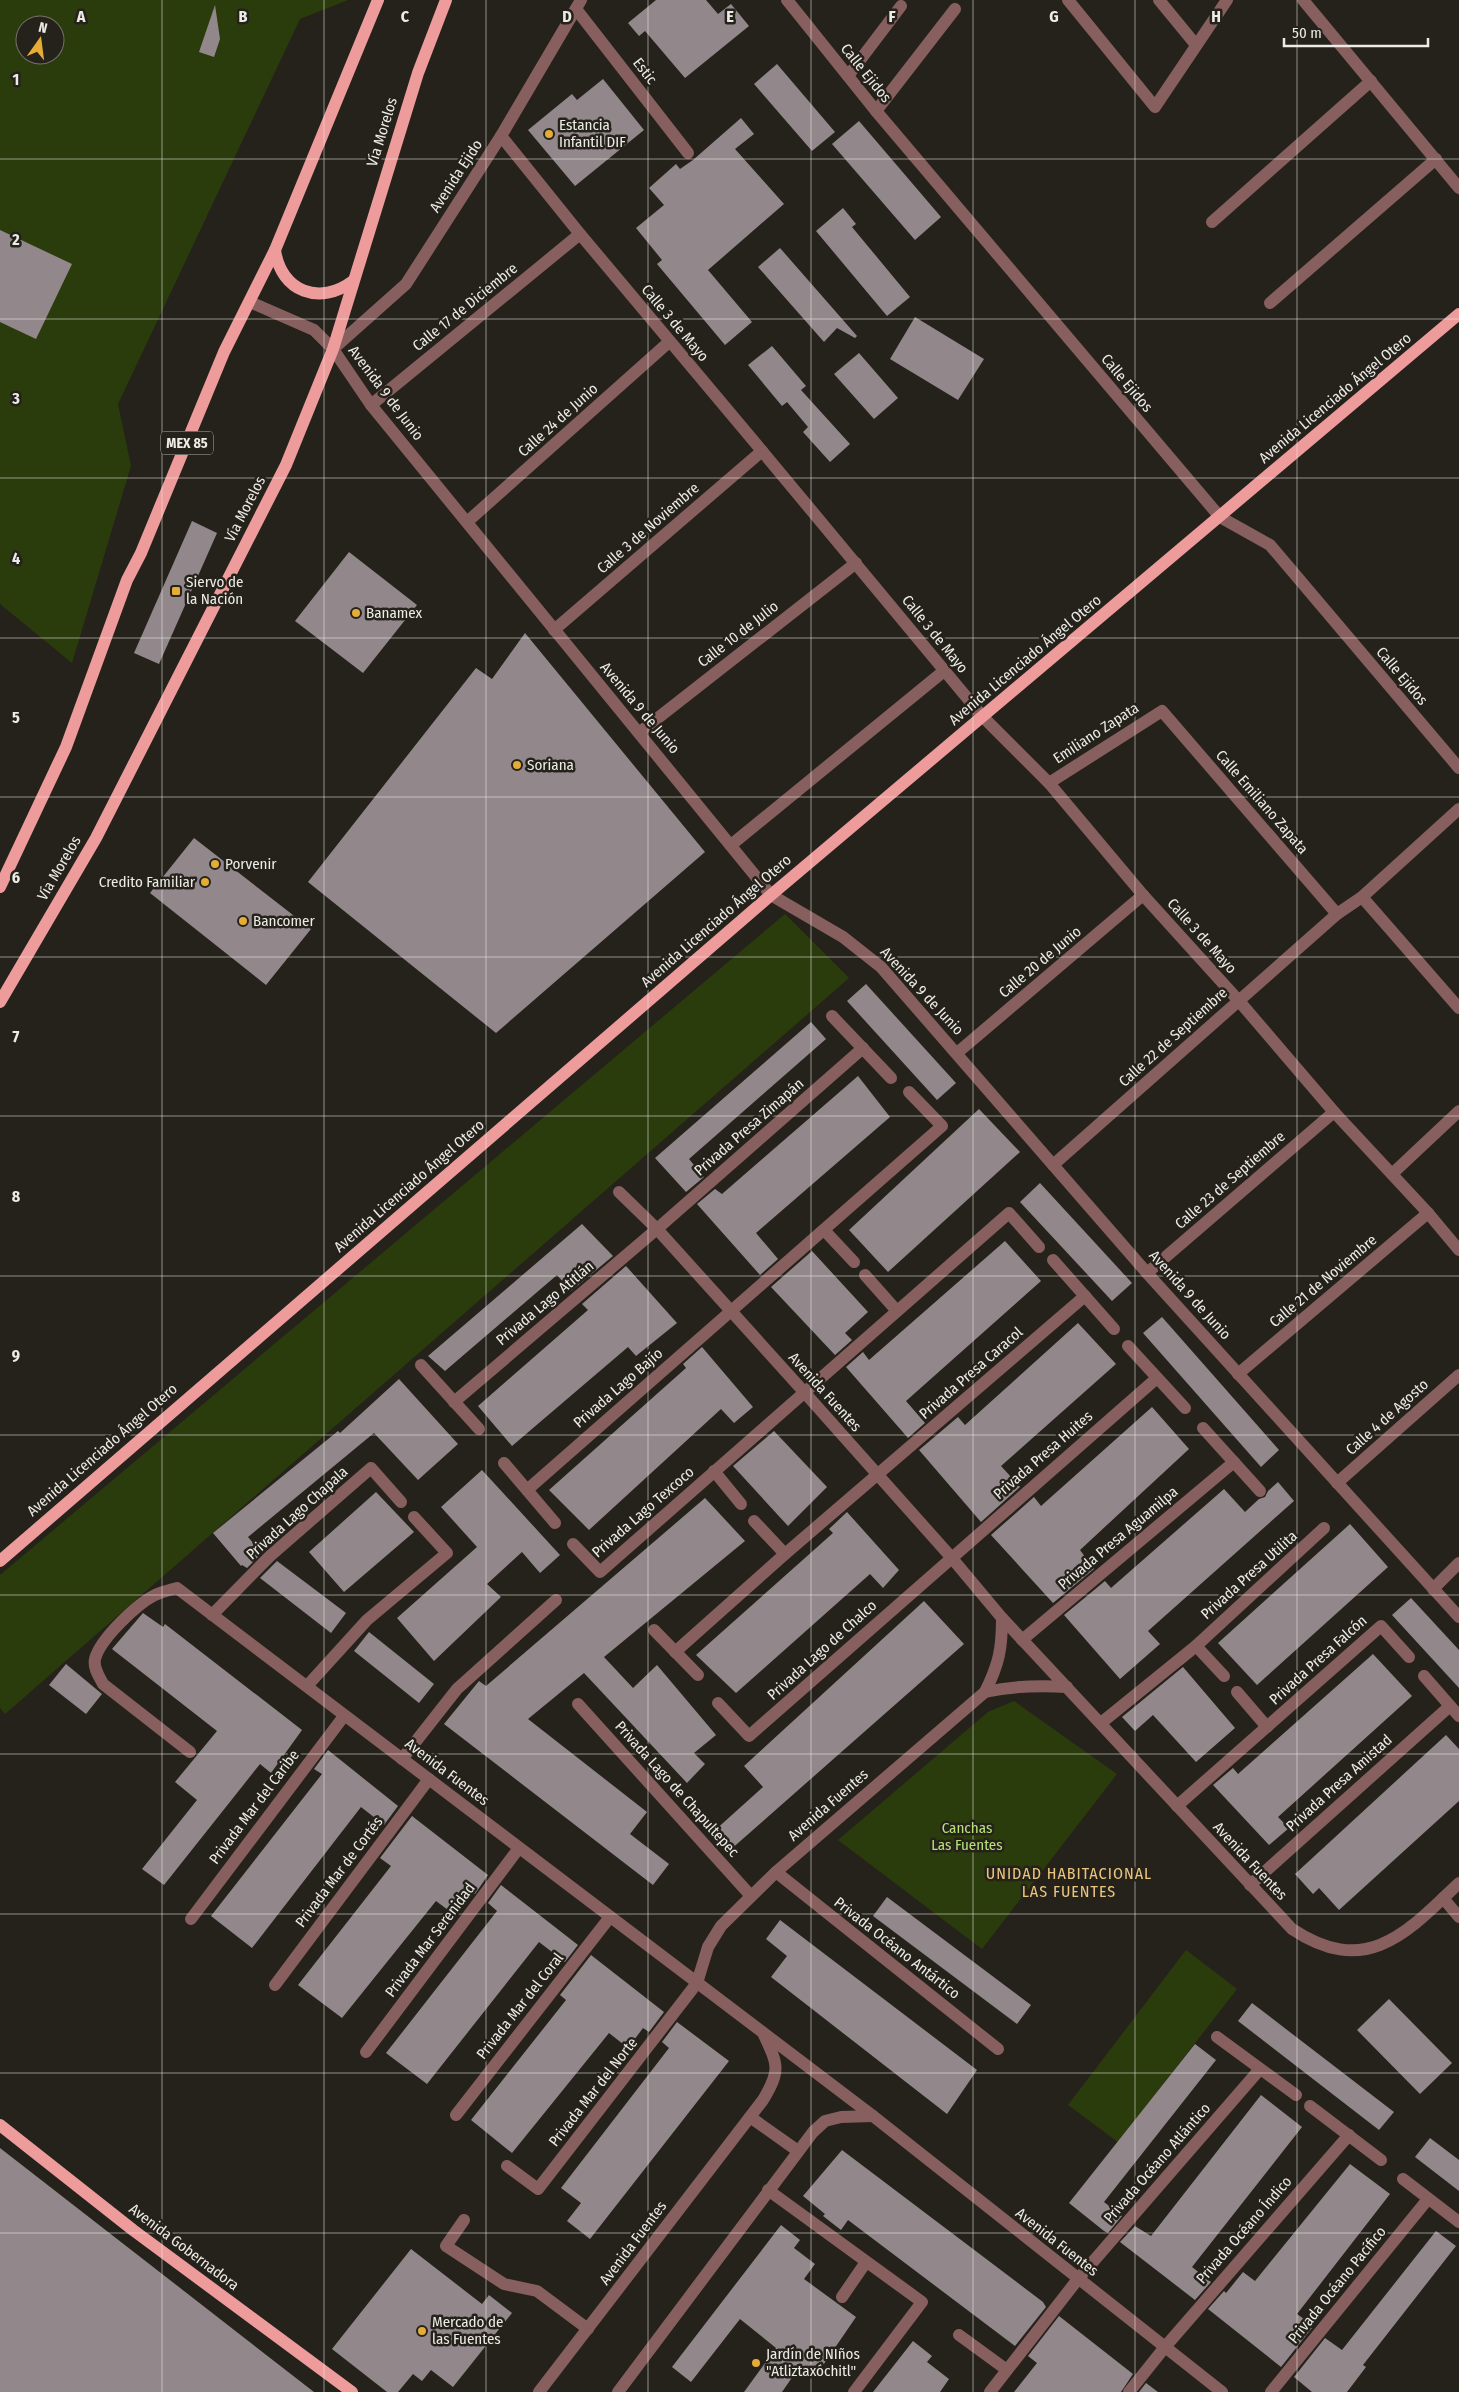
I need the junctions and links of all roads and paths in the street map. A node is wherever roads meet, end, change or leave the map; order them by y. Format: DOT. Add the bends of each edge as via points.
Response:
graph roads {
  1 [pos="378,0"];
  2 [pos="446,0"];
  3 [pos="787,0"];
  4 [pos="1068,0"];
  5 [pos="1159,0"];
  6 [pos="1227,0"];
  7 [pos="1304,0"];
  8 [pos="579,4"];
  9 [pos="901,6"];
  10 [pos="954,9"];
  11 [pos="1196,45"];
  12 [pos="848,76"];
  13 [pos="1371,81"];
  14 [pos="876,111"];
  15 [pos="501,136"];
  16 [pos="688,153"];
  17 [pos="1436,159"];
  18 [pos="1459,188"];
  19 [pos="1212,222"];
  20 [pos="580,234"];
  21 [pos="275,250"];
  22 [pos="353,281"];
  23 [pos="250,302"];
  24 [pos="1270,303"];
  25 [pos="1459,314"];
  26 [pos="670,342"];
  27 [pos="333,350"];
  28 [pos="371,405"];
  29 [pos="762,451"];
  30 [pos="1220,517"];
  31 [pos="468,522"];
  32 [pos="856,563"];
  33 [pos="554,630"];
  34 [pos="944,671"];
  35 [pos="1162,711"];
  36 [pos="983,718"];
  37 [pos="640,732"];
  38 [pos="1459,768"];
  39 [pos="1049,783"];
  40 [pos="1459,809"];
  41 [pos="732,845"];
  42 [pos="0,887"];
  43 [pos="771,895"];
  44 [pos="1143,895"];
  45 [pos="1362,897"];
  46 [pos="1337,914"];
  47 [pos="1239,1001"];
  48 [pos="0,1002"];
  49 [pos="1459,1008"];
  50 [pos="832,1016"];
  51 [pos="863,1048"];
  52 [pos="958,1053"];
  53 [pos="891,1078"];
  54 [pos="909,1092"];
  55 [pos="1459,1111"];
  56 [pos="1334,1112"];
  57 [pos="1054,1165"];
  58 [pos="1392,1174"];
  59 [pos="619,1192"];
  60 [pos="1428,1213"];
  61 [pos="657,1229"];
  62 [pos="824,1230"];
  63 [pos="1039,1247"];
  64 [pos="1459,1250"];
  65 [pos="1053,1260"];
  66 [pos="854,1262"];
  67 [pos="1147,1273"];
  68 [pos="865,1275"];
  69 [pos="1085,1296"];
  70 [pos="731,1311"];
  71 [pos="897,1312"];
  72 [pos="1114,1329"];
  73 [pos="1128,1346"];
  74 [pos="421,1365"];
  75 [pos="1238,1374"];
  76 [pos="1459,1374"];
  77 [pos="1157,1378"];
  78 [pos="805,1393"];
  79 [pos="454,1402"];
  80 [pos="1185,1408"];
  81 [pos="1203,1428"];
  82 [pos="478,1429"];
  83 [pos="1234,1462"];
  84 [pos="504,1463"];
  85 [pos="714,1471"];
  86 [pos="877,1474"];
  87 [pos="1337,1483"];
  88 [pos="527,1490"];
  89 [pos="1260,1491"];
  90 [pos="401,1502"];
  91 [pos="741,1504"];
  92 [pos="414,1517"];
  93 [pos="754,1521"];
  94 [pos="555,1523"];
  95 [pos="1324,1528"];
  96 [pos="573,1544"];
  97 [pos="785,1554"];
  98 [pos="951,1557"];
  99 [pos="0,1560"];
  100 [pos="1459,1563"];
  101 [pos="1433,1589"];
  102 [pos="556,1600"];
  103 [pos="212,1615"];
  104 [pos="1459,1617"];
  105 [pos="1002,1618"];
  106 [pos="654,1630"];
  107 [pos="1022,1640"];
  108 [pos="1196,1646"];
  109 [pos="675,1652"];
  110 [pos="1409,1657"];
  111 [pos="698,1675"];
  112 [pos="1224,1676"];
  113 [pos="1424,1676"];
  114 [pos="307,1686"];
  115 [pos="1067,1687"];
  116 [pos="985,1692"];
  117 [pos="1237,1692"];
  118 [pos="718,1703"];
  119 [pos="578,1704"];
  120 [pos="1450,1706"];
  121 [pos="344,1716"];
  122 [pos="1459,1716"];
  123 [pos="1101,1723"];
  124 [pos="1267,1727"];
  125 [pos="190,1752"];
  126 [pos="402,1759"];
  127 [pos="429,1779"];
  128 [pos="1177,1806"];
  129 [pos="519,1848"];
  130 [pos="776,1872"];
  131 [pos="1459,1883"];
  132 [pos="1250,1885"];
  133 [pos="751,1896"];
  134 [pos="1443,1898"];
  135 [pos="610,1917"];
  136 [pos="1459,1917"];
  137 [pos="191,1919"];
  138 [pos="697,1983"];
  139 [pos="275,1985"];
  140 [pos="763,2033"];
  141 [pos="1217,2038"];
  142 [pos="998,2049"];
  143 [pos="366,2052"];
  144 [pos="1260,2069"];
  145 [pos="1296,2095"];
  146 [pos="1310,2106"];
  147 [pos="456,2115"];
  148 [pos="873,2116"];
  149 [pos="750,2117"];
  150 [pos="0,2125"];
  151 [pos="1349,2135"];
  152 [pos="798,2151"];
  153 [pos="1382,2160"];
  154 [pos="506,2166"];
  155 [pos="1402,2179"];
  156 [pos="768,2190"];
  157 [pos="1428,2199"];
  158 [pos="464,2220"];
  159 [pos="1459,2222"];
  160 [pos="866,2262"];
  161 [pos="1078,2279"];
  162 [pos="842,2297"];
  163 [pos="588,2329"];
  164 [pos="960,2335"];
  165 [pos="1165,2347"];
  166 [pos="1007,2370"];
  167 [pos="352,2392"];
  168 [pos="539,2392"];
  169 [pos="618,2392"];
  170 [pos="854,2392"];
  171 [pos="990,2392"];
  172 [pos="1129,2392"];
  173 [pos="1222,2392"];
  174 [pos="1271,2392"];
  1 -- 21 [label="main road, MEX 85"];
  2 -- 22 [label="main road, Vía Morelos" via="418,74"];
  3 -- 12 [label="street, Calle Ejidos"];
  4 -- 11 [label="street" via="1155,107"];
  5 -- 11 [label="street"];
  6 -- 11 [label="street"];
  7 -- 13 [label="street"];
  8 -- 15 [label="street, Avenida Ejido"];
  8 -- 16 [label="street, Estic"];
  9 -- 12 [label="street"];
  10 -- 14 [label="street"];
  12 -- 14 [label="street, Calle Ejidos"];
  13 -- 17 [label="street"];
  13 -- 19 [label="street"];
  14 -- 30 [label="street, Calle Ejidos"];
  15 -- 20 [label="street, Calle 3 de Mayo"];
  15 -- 27 [label="street, Avenida Ejido" via="406,284"];
  17 -- 18 [label="street"];
  17 -- 24 [label="street"];
  20 -- 26 [label="street, Calle 3 de Mayo"];
  20 -- 28 [label="street, Calle 17 de Diciembre"];
  21 -- 22 [label="main road" via="276,260 286,278 302,290 330,292"];
  21 -- 23 [label="main road, MEX 85"];
  22 -- 27 [label="main road, Vía Morelos"];
  23 -- 27 [label="street, Avenida 9 de Junio" via="314,330"];
  23 -- 42 [label="main road, MEX 85" via="224,352 127,580 66,747"];
  25 -- 30 [label="main road, Avenida Licenciado Ángel Otero"];
  26 -- 29 [label="street, Calle 3 de Mayo"];
  26 -- 31 [label="street, Calle 24 de Junio"];
  27 -- 28 [label="street, Avenida 9 de Junio"];
  27 -- 48 [label="main road, Vía Morelos" via="286,465 146,741 96,838"];
  28 -- 31 [label="street, Avenida 9 de Junio"];
  29 -- 32 [label="street, Calle 3 de Mayo"];
  29 -- 33 [label="street, Calle 3 de Noviembre"];
  30 -- 36 [label="main road, Avenida Licenciado Ángel Otero"];
  30 -- 38 [label="street, Calle Ejidos" via="1270,546"];
  31 -- 33 [label="street, Avenida 9 de Junio"];
  32 -- 34 [label="street, Calle 3 de Mayo"];
  32 -- 37 [label="street, Calle 10 de Julio"];
  33 -- 37 [label="street, Avenida 9 de Junio"];
  34 -- 36 [label="street, Calle 3 de Mayo"];
  34 -- 41 [label="street"];
  35 -- 39 [label="street, Emiliano Zapata"];
  35 -- 46 [label="street, Calle Emiliano Zapata"];
  36 -- 39 [label="street, Calle 3 de Mayo"];
  36 -- 43 [label="main road, Avenida Licenciado Ángel Otero"];
  37 -- 41 [label="street, Avenida 9 de Junio"];
  39 -- 44 [label="street, Calle 3 de Mayo"];
  40 -- 45 [label="street, Calle 22 de Septiembre"];
  41 -- 43 [label="street, Avenida 9 de Junio"];
  43 -- 52 [label="street, Avenida 9 de Junio" via="843,937 880,967"];
  43 -- 99 [label="main road, Avenida Licenciado Ángel Otero"];
  44 -- 47 [label="street, Calle 3 de Mayo"];
  44 -- 52 [label="street, Calle 20 de Junio"];
  45 -- 46 [label="street, Calle 22 de Septiembre"];
  45 -- 49 [label="street"];
  46 -- 47 [label="street, Calle 22 de Septiembre"];
  47 -- 56 [label="street, Calle 3 de Mayo"];
  47 -- 57 [label="street, Calle 22 de Septiembre"];
  50 -- 51 [label="street"];
  51 -- 53 [label="street"];
  51 -- 61 [label="street, Privada Presa Zimapán"];
  52 -- 57 [label="street, Avenida 9 de Junio"];
  54 -- 62 [label="street, Privada Lago Bajío" via="942,1126"];
  55 -- 58 [label="street"];
  56 -- 58 [label="street, Calle 3 de Mayo"];
  56 -- 67 [label="street, Calle 23 de Septiembre"];
  57 -- 67 [label="street, Avenida 9 de Junio"];
  58 -- 60 [label="street, Calle 3 de Mayo"];
  59 -- 61 [label="street, Avenida Fuentes"];
  60 -- 64 [label="street, Calle 3 de Mayo"];
  60 -- 75 [label="street, Calle 21 de Noviembre"];
  61 -- 70 [label="street, Avenida Fuentes"];
  61 -- 79 [label="street, Privada Lago Atitlán"];
  62 -- 66 [label="street"];
  62 -- 70 [label="street, Privada Lago Bajío"];
  63 -- 71 [label="street, Privada Lago Texcoco" via="1009,1213"];
  65 -- 69 [label="street"];
  67 -- 75 [label="street, Avenida 9 de Junio"];
  68 -- 71 [label="street"];
  69 -- 72 [label="street"];
  69 -- 86 [label="street, Privada Presa Caracol"];
  70 -- 78 [label="street, Avenida Fuentes"];
  70 -- 88 [label="street, Privada Lago Bajío"];
  71 -- 78 [label="street, Privada Lago Texcoco"];
  73 -- 77 [label="street"];
  74 -- 79 [label="street"];
  75 -- 87 [label="street, Avenida 9 de Junio"];
  76 -- 87 [label="street, Calle 4 de Agosto"];
  77 -- 80 [label="street"];
  77 -- 98 [label="street, Privada Presa Huites"];
  78 -- 85 [label="street, Privada Lago Texcoco"];
  78 -- 86 [label="street, Avenida Fuentes"];
  79 -- 82 [label="street"];
  81 -- 83 [label="street"];
  83 -- 89 [label="street"];
  83 -- 107 [label="street, Privada Presa Aguamilpa"];
  84 -- 88 [label="street"];
  85 -- 91 [label="street, Privada Lago Texcoco"];
  85 -- 96 [label="street, Privada Lago Texcoco" via="600,1572"];
  86 -- 97 [label="street, Privada Presa Caracol"];
  86 -- 98 [label="street, Avenida Fuentes"];
  87 -- 101 [label="street, Avenida 9 de Junio"];
  88 -- 94 [label="street"];
  90 -- 103 [label="street, Privada Lago Chapala" via="371,1468 270,1556"];
  92 -- 114 [label="street" via="447,1553 367,1620"];
  93 -- 97 [label="street"];
  95 -- 108 [label="street, Privada Presa Utilita"];
  97 -- 109 [label="street, Privada Presa Caracol"];
  98 -- 105 [label="street, Avenida Fuentes"];
  98 -- 118 [label="street, Privada Lago de Chalco" via="749,1736"];
  100 -- 101 [label="street"];
  101 -- 104 [label="street, Avenida 9 de Junio"];
  102 -- 126 [label="street" via="457,1689"];
  103 -- 114 [label="street, Avenida Fuentes"];
  103 -- 125 [label="street, Avenida Fuentes" via="177,1588 154,1596 122,1621 100,1647 95,1660 96,1672 103,1684"];
  105 -- 107 [label="street, Avenida Fuentes"];
  105 -- 116 [label="street, Avenida Fuentes" via="1002,1647"];
  106 -- 109 [label="street"];
  107 -- 115 [label="street, Avenida Fuentes"];
  108 -- 112 [label="street"];
  108 -- 123 [label="street, Privada Presa Utilita"];
  109 -- 111 [label="street"];
  110 -- 124 [label="street, Privada Presa Falcón" via="1381,1626"];
  113 -- 120 [label="street"];
  114 -- 121 [label="street, Avenida Fuentes"];
  115 -- 116 [label="street, Avenida Fuentes" via="1032,1685"];
  115 -- 123 [label="street, Avenida Fuentes"];
  116 -- 130 [label="street, Avenida Fuentes"];
  117 -- 124 [label="street, Privada Presa Falcón"];
  119 -- 133 [label="street, Privada Lago de Chapultepec"];
  120 -- 122 [label="street"];
  120 -- 132 [label="street, Privada Presa Amistad"];
  121 -- 126 [label="street, Avenida Fuentes"];
  121 -- 137 [label="street, Privada Mar del Caribe"];
  123 -- 128 [label="street, Avenida Fuentes"];
  124 -- 128 [label="street, Privada Presa Falcón"];
  126 -- 127 [label="street, Avenida Fuentes"];
  127 -- 129 [label="street, Avenida Fuentes"];
  127 -- 139 [label="street, Privada Mar de Cortés"];
  128 -- 132 [label="street, Avenida Fuentes"];
  129 -- 135 [label="street, Avenida Fuentes"];
  129 -- 143 [label="street, Privada Mar Serenidad"];
  130 -- 133 [label="street, Avenida Fuentes"];
  130 -- 142 [label="street, Privada Océano Antártico"];
  131 -- 134 [label="street, Avenida Fuentes"];
  132 -- 134 [label="street, Avenida Fuentes" via="1292,1929 1310,1941 1352,1951 1372,1949 1391,1942"];
  133 -- 138 [label="street, Avenida Fuentes" via="721,1926 708,1947"];
  134 -- 136 [label="street"];
  135 -- 138 [label="street, Avenida Fuentes"];
  135 -- 147 [label="street, Privada Mar del Coral"];
  138 -- 140 [label="street, Avenida Fuentes"];
  138 -- 154 [label="street, Privada Mar del Norte" via="538,2189"];
  140 -- 148 [label="street, Avenida Fuentes"];
  140 -- 149 [label="street, Avenida Fuentes" via="776,2062 774,2081"];
  141 -- 144 [label="street"];
  144 -- 145 [label="street"];
  144 -- 161 [label="street, Privada Océano Atlántico"];
  146 -- 151 [label="street"];
  148 -- 152 [label="street" via="825,2121"];
  148 -- 161 [label="street, Avenida Fuentes"];
  149 -- 152 [label="street"];
  149 -- 163 [label="street, Avenida Fuentes"];
  150 -- 167 [label="main road, Avenida Gobernadora" via="133,2230"];
  151 -- 153 [label="street"];
  151 -- 165 [label="street, Privada Océano Índico"];
  152 -- 156 [label="street"];
  155 -- 157 [label="street"];
  156 -- 160 [label="street"];
  156 -- 169 [label="street"];
  157 -- 159 [label="street"];
  157 -- 174 [label="street, Privada Océano Pacífico"];
  158 -- 163 [label="street" via="446,2246 504,2284 538,2290"];
  160 -- 162 [label="street"];
  160 -- 170 [label="street" via="922,2302"];
  161 -- 165 [label="street, Avenida Fuentes"];
  161 -- 166 [label="street, Privada Océano Atlántico"];
  163 -- 168 [label="street, Avenida Fuentes"];
  164 -- 166 [label="street"];
  165 -- 172 [label="street, Privada Océano Índico"];
  165 -- 173 [label="street, Avenida Fuentes"];
  166 -- 171 [label="street, Privada Océano Atlántico"];
}
